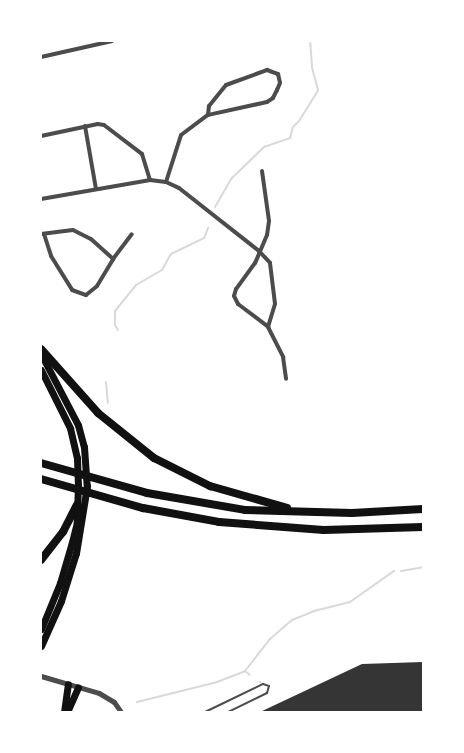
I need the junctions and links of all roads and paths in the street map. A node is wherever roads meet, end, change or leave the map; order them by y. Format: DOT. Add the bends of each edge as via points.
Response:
graph roads {
  1 [pos="112,41"];
  2 [pos="102,42"];
  3 [pos="41,57"];
  4 [pos="208,115"];
  5 [pos="85,126"];
  6 [pos="41,136"];
  7 [pos="262,171"];
  8 [pos="150,180"];
  9 [pos="166,182"];
  10 [pos="96,189"];
  11 [pos="41,199"];
  12 [pos="42,234"];
  13 [pos="132,234"];
  14 [pos="259,252"];
  15 [pos="113,259"];
  16 [pos="268,326"];
  17 [pos="41,350"];
  18 [pos="41,354"];
  19 [pos="41,370"];
  20 [pos="286,379"];
  21 [pos="41,463"];
  22 [pos="41,479"];
  23 [pos="41,484"];
  24 [pos="63,487"];
  25 [pos="77,505"];
  26 [pos="423,509"];
  27 [pos="301,512"];
  28 [pos="423,527"];
  29 [pos="41,560"];
  30 [pos="41,629"];
  31 [pos="41,646"];
  32 [pos="41,676"];
  33 [pos="68,684"];
  34 [pos="78,687"];
  35 [pos="64,712"];
  36 [pos="67,712"];
  37 [pos="121,712"];
  38 [pos="205,712"];
  39 [pos="228,712"];
  1 -- 2 [label="street"];
  2 -- 3 [label="street"];
  4 -- 4 [label="street" via="209,106 232,81 267,70 278,74 278,90 267,102"];
  4 -- 9 [label="street" via="181,135"];
  5 -- 6 [label="street"];
  5 -- 8 [label="street" via="104,125 142,154"];
  5 -- 10 [label="street"];
  7 -- 14 [label="street" via="269,221 267,235"];
  8 -- 9 [label="street"];
  8 -- 10 [label="street"];
  9 -- 14 [label="street" via="194,198"];
  10 -- 11 [label="street"];
  12 -- 15 [label="street" via="73,230 91,239"];
  12 -- 15 [label="street" via="51,256 77,293 86,295 97,286"];
  13 -- 15 [label="street"];
  14 -- 16 [label="street" via="270,263 275,304"];
  14 -- 16 [label="street" via="234,296 238,304"];
  16 -- 20 [label="street" via="283,358"];
  17 -- 27 [label="highway" via="98,413 154,458 225,491"];
  18 -- 31 [label="highway" via="72,410 84,447 87,486 80,533 61,601"];
  19 -- 25 [label="highway" via="62,408 73,438 78,469"];
  21 -- 27 [label="highway" via="169,498 218,506"];
  22 -- 24 [label="highway"];
  23 -- 24 [label="highway"];
  24 -- 28 [label="highway" via="189,517 267,528 350,531"];
  25 -- 29 [label="highway" via="63,532"];
  25 -- 30 [label="highway" via="72,542 60,583"];
  26 -- 27 [label="highway" via="352,513"];
  32 -- 33 [label="street"];
  33 -- 34 [label="street"];
  33 -- 35 [label="highway"];
  34 -- 36 [label="highway"];
  34 -- 37 [label="street" via="106,696"];
  38 -- 39 [label="lane" via="263,684 269,686 266,693"];
}
